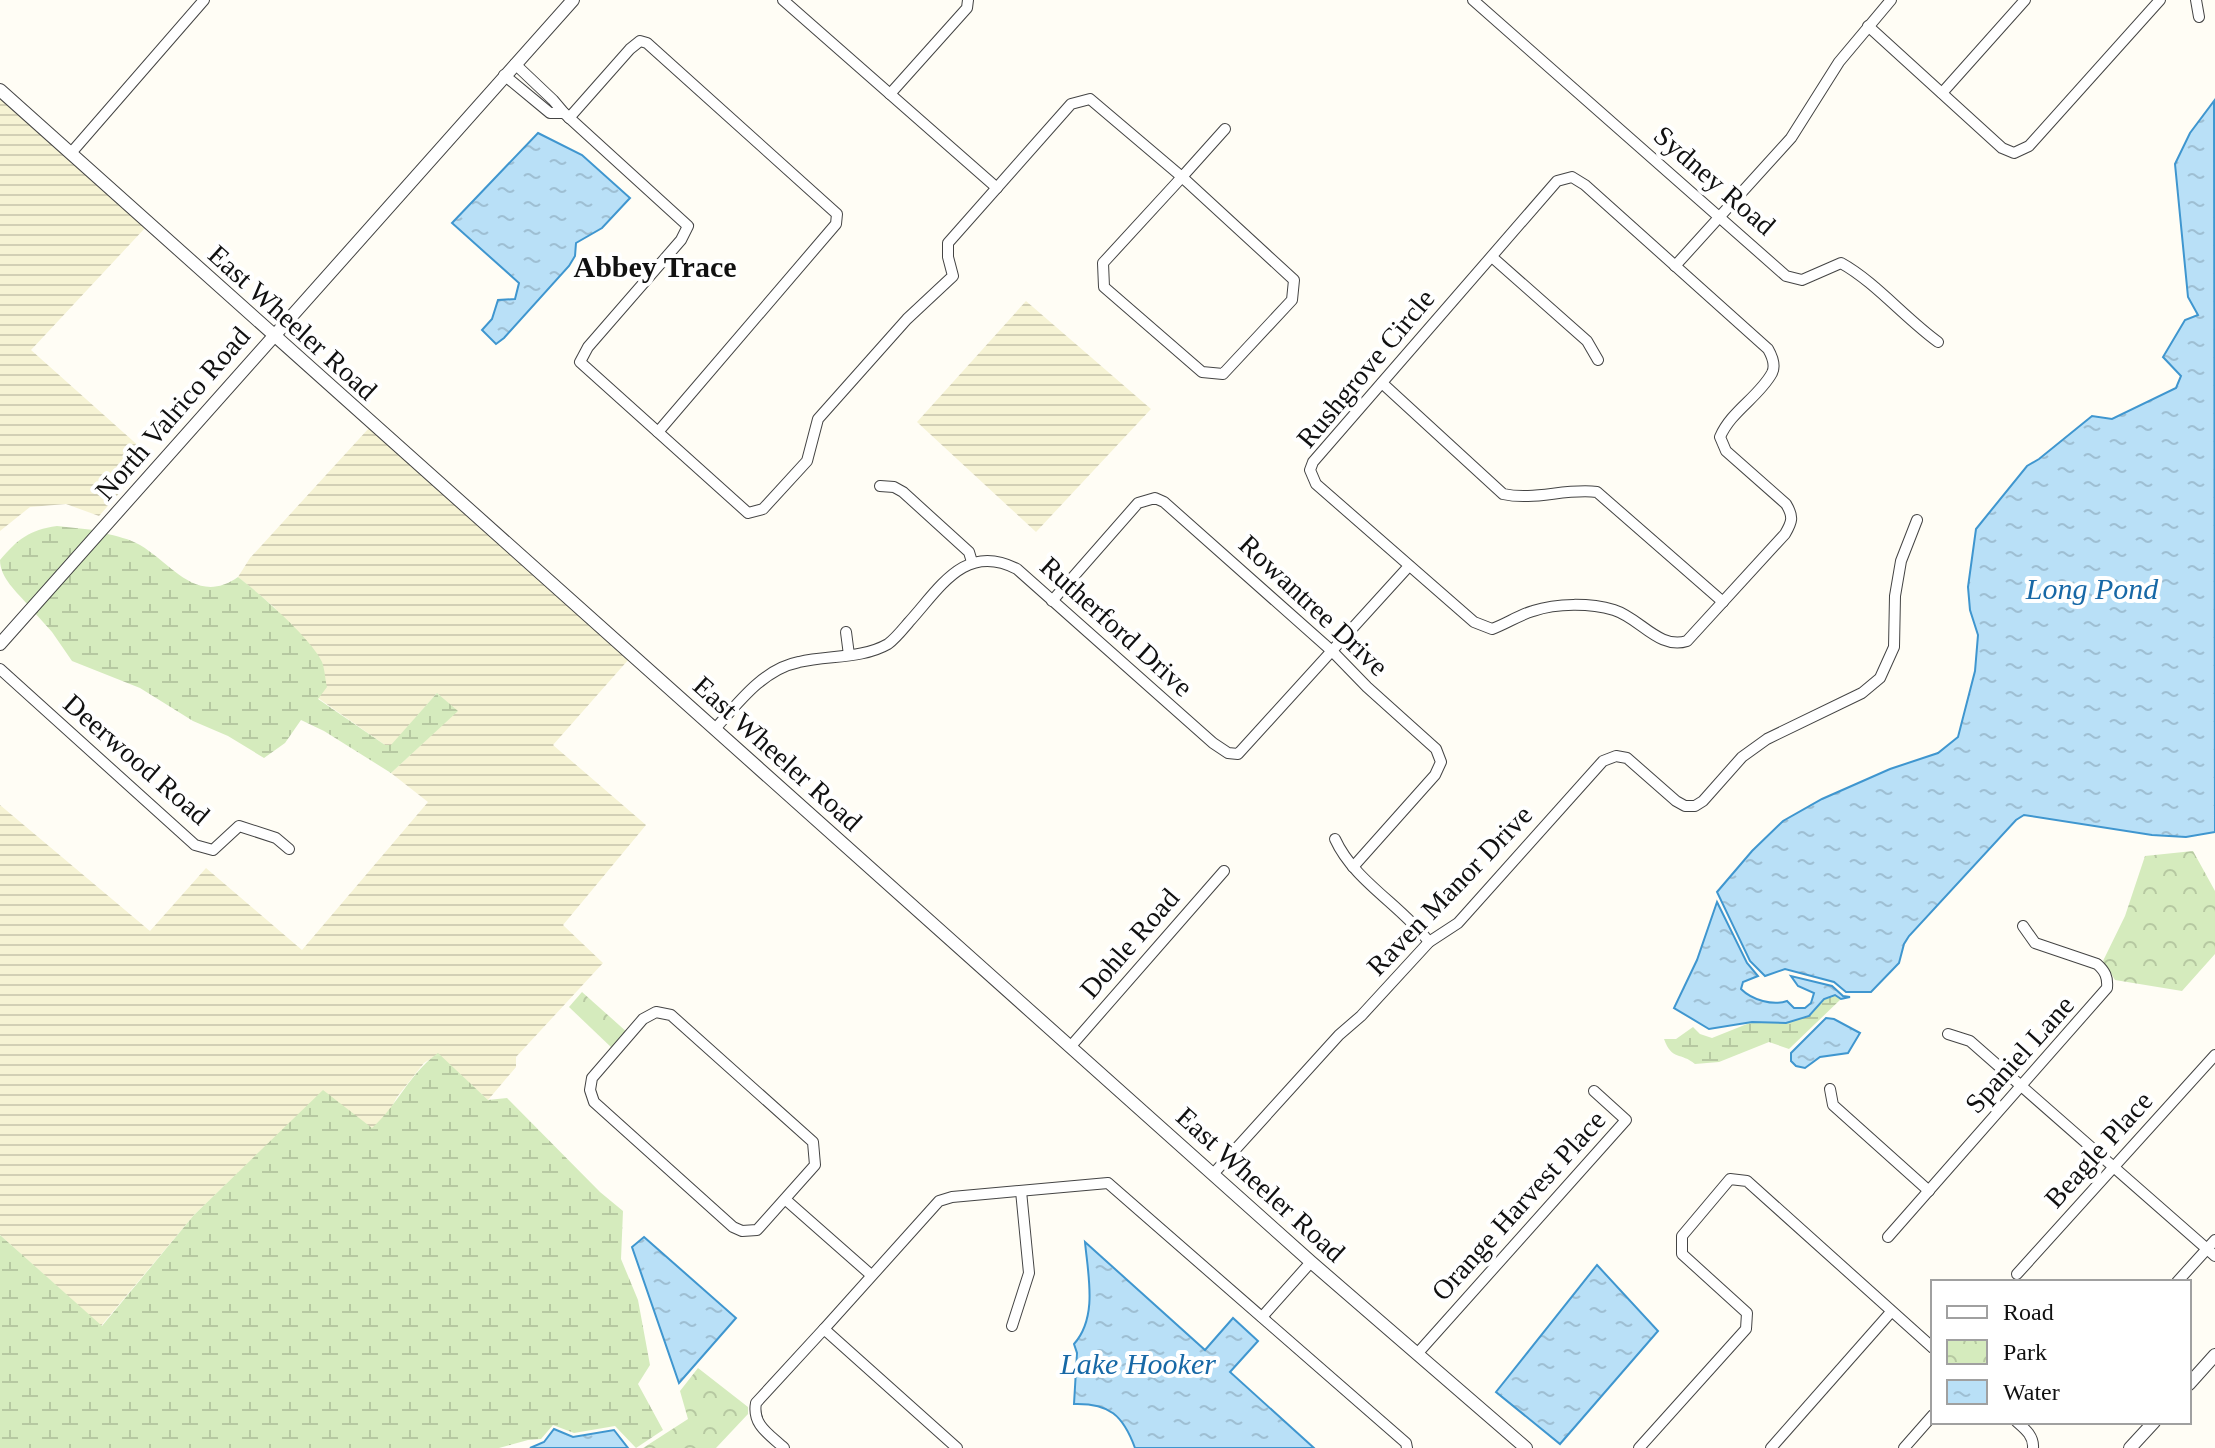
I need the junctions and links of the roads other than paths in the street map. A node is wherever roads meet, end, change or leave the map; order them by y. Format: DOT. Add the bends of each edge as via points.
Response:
graph roads {
  1 [pos="204,0"];
  2 [pos="573,0"];
  3 [pos="783,0"];
  4 [pos="968,0"];
  5 [pos="1473,0"];
  6 [pos="1891,0"];
  7 [pos="2025,0"];
  8 [pos="2160,0"];
  9 [pos="2196,0"];
  10 [pos="2199,17"];
  11 [pos="1868,26"];
  12 [pos="515,64"];
  13 [pos="504,75"];
  14 [pos="0,90"];
  15 [pos="545,92"];
  16 [pos="1942,93"];
  17 [pos="890,94"];
  18 [pos="536,102"];
  19 [pos="566,116"];
  20 [pos="1225,129"];
  21 [pos="71,153"];
  22 [pos="1182,177"];
  23 [pos="997,188"];
  24 [pos="1721,217"];
  25 [pos="1492,257"];
  26 [pos="1675,266"];
  27 [pos="272,336"];
  28 [pos="1938,342"];
  29 [pos="1598,360"];
  30 [pos="1382,383"];
  31 [pos="658,432"];
  32 [pos="880,486"];
  33 [pos="1917,520"];
  34 [pos="972,562"];
  35 [pos="1409,566"];
  36 [pos="1052,601"];
  37 [pos="1723,602"];
  38 [pos="846,632"];
  39 [pos="0,644"];
  40 [pos="1333,652"];
  41 [pos="849,655"];
  42 [pos="0,669"];
  43 [pos="715,729"];
  44 [pos="1335,839"];
  45 [pos="289,849"];
  46 [pos="1353,867"];
  47 [pos="1224,871"];
  48 [pos="2023,926"];
  49 [pos="1429,942"];
  50 [pos="1948,1034"];
  51 [pos="1071,1046"];
  52 [pos="2215,1055"];
  53 [pos="2022,1086"];
  54 [pos="1830,1089"];
  55 [pos="1594,1091"];
  56 [pos="2115,1167"];
  57 [pos="1214,1173"];
  58 [pos="1021,1191"];
  59 [pos="1929,1191"];
  60 [pos="786,1200"];
  61 [pos="1888,1237"];
  62 [pos="2215,1240"];
  63 [pos="2213,1255"];
  64 [pos="1311,1262"];
  65 [pos="870,1274"];
  66 [pos="2017,1274"];
  67 [pos="2180,1280"];
  68 [pos="1891,1312"];
  69 [pos="1262,1317"];
  70 [pos="1012,1326"];
  71 [pos="824,1329"];
  72 [pos="1931,1346"];
  73 [pos="1417,1354"];
  74 [pos="2215,1355"];
  75 [pos="2191,1382"];
  76 [pos="1931,1417"];
  77 [pos="2019,1424"];
  78 [pos="2152,1424"];
  79 [pos="784,1448"];
  80 [pos="957,1448"];
  81 [pos="1407,1448"];
  82 [pos="1526,1448"];
  83 [pos="1639,1448"];
  84 [pos="1771,1448"];
  85 [pos="1904,1448"];
  86 [pos="2033,1448"];
  87 [pos="2130,1448"];
  1 -- 21 [label="street"];
  2 -- 12 [label="street, North Valrico Road"];
  3 -- 17 [label="street"];
  4 -- 17 [label="street" via="967,8"];
  5 -- 24 [label="street, Sydney Road"];
  6 -- 11 [label="street"];
  7 -- 16 [label="street"];
  8 -- 16 [label="street" via="2029,146 2014,153"];
  9 -- 10 [label="street"];
  11 -- 16 [label="street"];
  11 -- 24 [label="street" via="1791,138"];
  12 -- 13 [label="street, North Valrico Road"];
  12 -- 15 [label="street"];
  13 -- 18 [label="street"];
  13 -- 27 [label="street, North Valrico Road"];
  14 -- 21 [label="street, East Wheeler Road"];
  15 -- 18 [label="street"];
  15 -- 19 [label="street"];
  17 -- 23 [label="street"];
  18 -- 19 [label="street" via="550,113"];
  19 -- 31 [label="street" via="688,226 580,362"];
  19 -- 31 [label="street" via="630,49 640,41 647,43 837,214 836,224"];
  20 -- 22 [label="street"];
  21 -- 27 [label="street, East Wheeler Road"];
  22 -- 22 [label="street" via="1294,280 1292,300 1223,374 1202,372 1104,287 1103,263"];
  22 -- 23 [label="street" via="1090,99 1071,104"];
  23 -- 31 [label="street" via="952,239 947,249 953,276 818,419 809,456 763,509 748,513"];
  24 -- 26 [label="street"];
  24 -- 28 [label="street, Sydney Road" via="1786,276 1802,280 1841,263"];
  25 -- 26 [label="street, Rushgrove Circle" via="1557,181 1572,177"];
  25 -- 29 [label="street" via="1587,341"];
  25 -- 30 [label="street, Rushgrove Circle"];
  26 -- 37 [label="street, Rushgrove Circle" via="1768,349 1774,366 1720,437 1726,451 1786,504 1792,522"];
  27 -- 39 [label="street, North Valrico Road"];
  27 -- 43 [label="street, East Wheeler Road"];
  30 -- 35 [label="street, Rushgrove Circle" via="1310,470 1316,484"];
  30 -- 37 [label="street" via="1503,494 1517,498 1597,492"];
  32 -- 34 [label="street" via="903,492 969,552"];
  33 -- 49 [label="street, Raven Manor Drive" via="1901,561 1894,647 1880,678 1862,693 1767,739 1695,806 1676,801 1627,758 1603,761 1458,923"];
  34 -- 36 [label="street, Rutherford Drive" via="1004,562"];
  34 -- 41 [label="street" via="949,577 892,642"];
  35 -- 37 [label="street, Rushgrove Circle" via="1474,622 1492,629 1532,611 1566,604 1616,611 1676,645 1687,641"];
  35 -- 40 [label="street, Rutherford Drive"];
  36 -- 40 [label="street, Rutherford Drive" via="1228,753 1238,754 1251,742"];
  36 -- 40 [label="street, Rowantree Drive" via="1138,503 1155,498"];
  38 -- 41 [label="street"];
  40 -- 46 [label="street, Rowantree Drive" via="1436,749 1441,762"];
  41 -- 43 [label="street" via="798,662 767,675"];
  42 -- 45 [label="street, Deerwood Road" via="195,845 213,850 239,826 276,838"];
  43 -- 51 [label="street, East Wheeler Road"];
  44 -- 46 [label="street"];
  46 -- 49 [label="street" via="1414,921"];
  47 -- 51 [label="street, Dohle Road"];
  48 -- 53 [label="street, Spaniel Lane" via="2035,943 2097,964 2108,979 2103,996"];
  49 -- 57 [label="street, Raven Manor Drive"];
  50 -- 53 [label="street" via="1970,1041"];
  51 -- 57 [label="street, East Wheeler Road"];
  52 -- 56 [label="street, Beagle Place"];
  53 -- 56 [label="street"];
  53 -- 59 [label="street, Spaniel Lane"];
  54 -- 59 [label="street" via="1833,1105"];
  55 -- 73 [label="street, Orange Harvest Place" via="1626,1120"];
  56 -- 63 [label="street"];
  56 -- 66 [label="street, Beagle Place"];
  57 -- 64 [label="street, East Wheeler Road"];
  58 -- 65 [label="street" via="939,1201"];
  58 -- 69 [label="street" via="1108,1183"];
  58 -- 70 [label="street" via="1029,1273"];
  59 -- 61 [label="street, Spaniel Lane"];
  60 -- 60 [label="street" via="815,1165 813,1142 671,1015 656,1012 643,1019 592,1078 594,1102 733,1227 757,1230"];
  60 -- 65 [label="street"];
  62 -- 63 [label="street"];
  63 -- 67 [label="street"];
  64 -- 69 [label="street"];
  64 -- 73 [label="street, East Wheeler Road"];
  65 -- 71 [label="street"];
  68 -- 72 [label="street"];
  68 -- 83 [label="street" via="1747,1181 1730,1179 1682,1236 1682,1254 1747,1313 1746,1329"];
  68 -- 84 [label="street"];
  69 -- 81 [label="street"];
  71 -- 79 [label="street" via="756,1403 758,1424"];
  71 -- 80 [label="street"];
  73 -- 82 [label="street, East Wheeler Road"];
  74 -- 75 [label="street"];
  76 -- 85 [label="street"];
  77 -- 86 [label="street"];
  78 -- 87 [label="street"];
}
